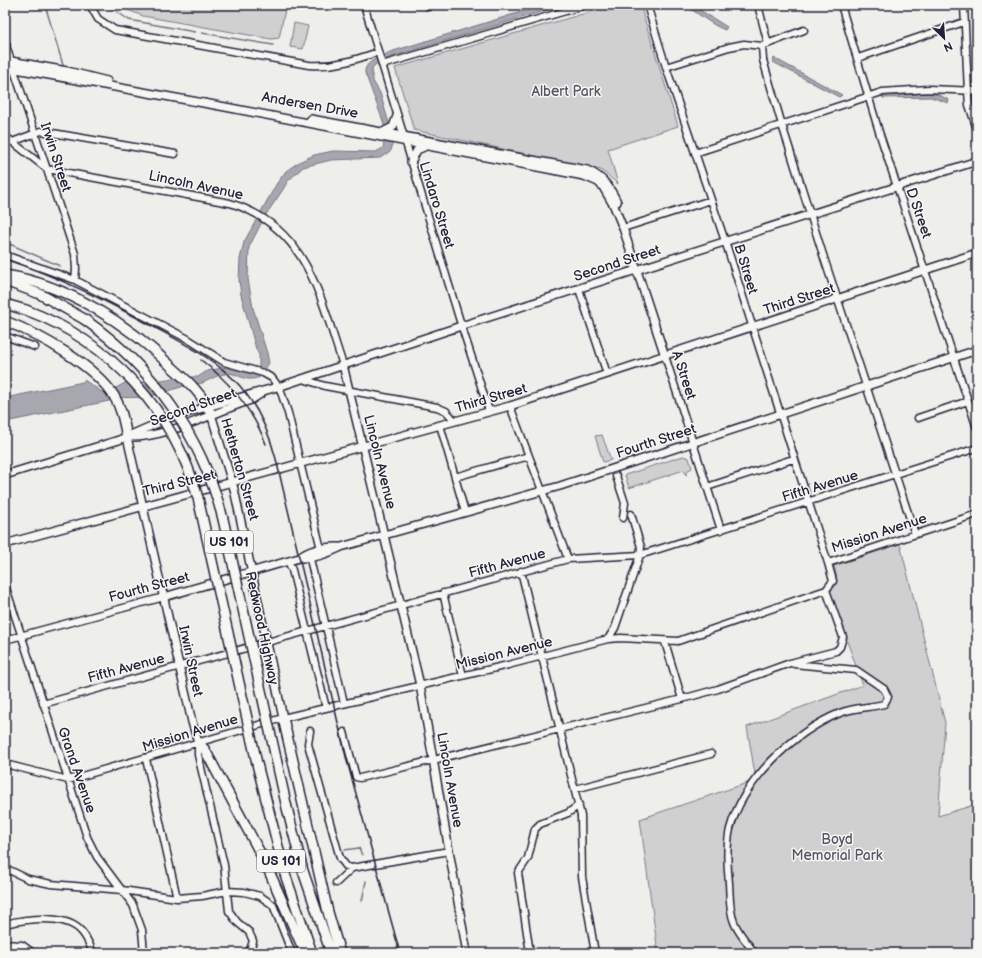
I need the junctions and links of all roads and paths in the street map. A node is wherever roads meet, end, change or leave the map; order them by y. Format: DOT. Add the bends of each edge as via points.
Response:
graph roads {
  1 [pos="90,5"];
  2 [pos="364,5"];
  3 [pos="586,5"];
  4 [pos="647,5"];
  5 [pos="758,5"];
  6 [pos="841,5"];
  7 [pos="966,5"];
  8 [pos="964,22"];
  9 [pos="804,30"];
  10 [pos="5,44"];
  11 [pos="765,45"];
  12 [pos="379,53"];
  13 [pos="858,58"];
  14 [pos="10,63"];
  15 [pos="382,64"];
  16 [pos="5,67"];
  17 [pos="666,67"];
  18 [pos="977,91"];
  19 [pos="968,92"];
  20 [pos="869,96"];
  21 [pos="397,116"];
  22 [pos="782,125"];
  23 [pos="977,129"];
  24 [pos="370,132"];
  25 [pos="35,133"];
  26 [pos="393,134"];
  27 [pos="5,136"];
  28 [pos="404,139"];
  29 [pos="15,141"];
  30 [pos="426,146"];
  31 [pos="695,153"];
  32 [pos="175,154"];
  33 [pos="977,161"];
  34 [pos="411,162"];
  35 [pos="47,169"];
  36 [pos="605,185"];
  37 [pos="897,186"];
  38 [pos="711,200"];
  39 [pos="810,214"];
  40 [pos="623,228"];
  41 [pos="725,242"];
  42 [pos="977,253"];
  43 [pos="5,255"];
  44 [pos="637,270"];
  45 [pos="926,271"];
  46 [pos="5,275"];
  47 [pos="74,280"];
  48 [pos="5,281"];
  49 [pos="579,289"];
  50 [pos="837,300"];
  51 [pos="5,304"];
  52 [pos="5,321"];
  53 [pos="461,326"];
  54 [pos="751,328"];
  55 [pos="5,336"];
  56 [pos="35,347"];
  57 [pos="977,350"];
  58 [pos="665,356"];
  59 [pos="954,358"];
  60 [pos="343,365"];
  61 [pos="607,374"];
  62 [pos="303,379"];
  63 [pos="279,386"];
  64 [pos="866,386"];
  65 [pos="350,390"];
  66 [pos="968,402"];
  67 [pos="510,406"];
  68 [pos="210,411"];
  69 [pos="489,411"];
  70 [pos="779,415"];
  71 [pos="918,418"];
  72 [pos="455,421"];
  73 [pos="440,425"];
  74 [pos="977,428"];
  75 [pos="127,437"];
  76 [pos="693,443"];
  77 [pos="363,446"];
  78 [pos="977,448"];
  79 [pos="529,456"];
  80 [pos="793,459"];
  81 [pos="300,464"];
  82 [pos="895,474"];
  83 [pos="5,475"];
  84 [pos="616,476"];
  85 [pos="455,477"];
  86 [pos="233,483"];
  87 [pos="707,487"];
  88 [pos="543,491"];
  89 [pos="808,502"];
  90 [pos="142,506"];
  91 [pos="465,512"];
  92 [pos="631,514"];
  93 [pos="977,514"];
  94 [pos="623,518"];
  95 [pos="721,530"];
  96 [pos="915,534"];
  97 [pos="385,535"];
  98 [pos="5,544"];
  99 [pos="341,547"];
  100 [pos="321,549"];
  101 [pos="640,555"];
  102 [pos="299,558"];
  103 [pos="310,559"];
  104 [pos="568,559"];
  105 [pos="289,563"];
  106 [pos="828,563"];
  107 [pos="521,571"];
  108 [pos="253,572"];
  109 [pos="5,585"];
  110 [pos="826,590"];
  111 [pos="443,593"];
  112 [pos="164,597"];
  113 [pos="402,604"];
  114 [pos="325,626"];
  115 [pos="307,631"];
  116 [pos="21,635"];
  117 [pos="608,639"];
  118 [pos="5,640"];
  119 [pos="268,642"];
  120 [pos="665,642"];
  121 [pos="543,657"];
  122 [pos="790,663"];
  123 [pos="179,666"];
  124 [pos="463,676"];
  125 [pos="420,685"];
  126 [pos="682,699"];
  127 [pos="344,703"];
  128 [pos="43,704"];
  129 [pos="326,708"];
  130 [pos="283,718"];
  131 [pos="560,728"];
  132 [pos="310,731"];
  133 [pos="344,732"];
  134 [pos="198,742"];
  135 [pos="711,754"];
  136 [pos="146,759"];
  137 [pos="433,761"];
  138 [pos="5,764"];
  139 [pos="68,780"];
  140 [pos="575,789"];
  141 [pos="579,805"];
  142 [pos="449,851"];
  143 [pos="5,868"];
  144 [pos="352,868"];
  145 [pos="336,883"];
  146 [pos="122,890"];
  147 [pos="227,891"];
  148 [pos="177,898"];
  149 [pos="5,924"];
  150 [pos="5,944"];
  151 [pos="33,953"];
  152 [pos="93,953"];
  153 [pos="144,953"];
  154 [pos="249,953"];
  155 [pos="292,953"];
  156 [pos="305,953"];
  157 [pos="312,953"];
  158 [pos="331,953"];
  159 [pos="340,953"];
  160 [pos="467,953"];
  161 [pos="530,953"];
  162 [pos="595,953"];
  163 [pos="754,953"];
  1 -- 12 [label="street" via="98,19 115,30 309,65 329,66"];
  2 -- 12 [label="street, Lindaro Street"];
  3 -- 15 [label="street"];
  4 -- 17 [label="street, B Street"];
  5 -- 11 [label="street"];
  6 -- 13 [label="street, D Street"];
  7 -- 8 [label="street"];
  8 -- 13 [label="street"];
  8 -- 19 [label="street"];
  9 -- 11 [label="street"];
  10 -- 14 [label="street, Irwin Street"];
  11 -- 17 [label="street" via="744,44 729,47"];
  11 -- 22 [label="street" via="763,60"];
  12 -- 15 [label="street, Lindaro Street"];
  13 -- 20 [label="street, D Street"];
  14 -- 16 [label="main road, Andersen Drive"];
  14 -- 24 [label="main road, Andersen Drive" via="220,106"];
  14 -- 25 [label="street, Irwin Street"];
  15 -- 21 [label="street, Lindaro Street"];
  17 -- 31 [label="street, B Street"];
  18 -- 19 [label="street"];
  19 -- 20 [label="street" via="929,89 882,92"];
  19 -- 23 [label="street" via="969,105"];
  20 -- 22 [label="street"];
  20 -- 37 [label="street, D Street"];
  21 -- 26 [label="main road"];
  21 -- 28 [label="street, Lindaro Street"];
  22 -- 31 [label="street"];
  22 -- 39 [label="street"];
  24 -- 26 [label="main road, Andersen Drive"];
  24 -- 26 [label="main road, Andersen Drive" via="382,131"];
  25 -- 29 [label="street"];
  25 -- 32 [label="street" via="47,132"];
  25 -- 35 [label="street, Irwin Street"];
  26 -- 28 [label="main road, Andersen Drive"];
  27 -- 29 [label="street"];
  28 -- 30 [label="main road, Andersen Drive"];
  28 -- 34 [label="street, Lindaro Street"];
  28 -- 36 [label="main road, Andersen Drive" via="587,170 595,174"];
  29 -- 35 [label="street"];
  30 -- 34 [label="main road" via="417,150"];
  30 -- 36 [label="main road, Andersen Drive" via="584,176"];
  31 -- 38 [label="street, B Street"];
  33 -- 37 [label="main road, Second Street"];
  34 -- 53 [label="street, Lindaro Street"];
  35 -- 47 [label="street, Irwin Street" via="74,254"];
  35 -- 60 [label="street, Lincoln Avenue" via="225,202 269,222 292,242 309,267"];
  36 -- 40 [label="main road, A Street" via="618,204"];
  37 -- 39 [label="main road, Second Street"];
  37 -- 45 [label="street, D Street"];
  38 -- 40 [label="street"];
  38 -- 41 [label="street, B Street"];
  39 -- 41 [label="main road, Second Street"];
  39 -- 50 [label="street"];
  40 -- 44 [label="main road, A Street"];
  41 -- 44 [label="main road, Second Street"];
  41 -- 54 [label="street, B Street"];
  42 -- 45 [label="main road, Third Street"];
  43 -- 47 [label="street"];
  44 -- 49 [label="main road, Second Street"];
  44 -- 58 [label="main road, A Street"];
  45 -- 50 [label="main road, Third Street"];
  45 -- 59 [label="street, D Street"];
  46 -- 68 [label="highway" via="40,284 89,306 138,337 194,388"];
  47 -- 63 [label="street" via="188,339 224,362 267,374"];
  48 -- 158 [label="highway, Redwood Highway / US 101, bridge" via="46,296 84,319 120,347 154,381 189,431 209,473 224,519 287,808 307,882"];
  49 -- 53 [label="main road, Second Street"];
  49 -- 61 [label="street"];
  50 -- 54 [label="main road, Third Street"];
  50 -- 64 [label="street"];
  51 -- 157 [label="highway, US 101, bridge" via="57,323 78,335 119,366 151,402 182,455 198,498 258,768 285,874"];
  52 -- 75 [label="highway" via="51,344 92,373 109,389 123,416"];
  53 -- 60 [label="main road, Second Street"];
  53 -- 69 [label="street, Lindaro Street"];
  54 -- 58 [label="main road, Third Street"];
  54 -- 70 [label="street, B Street"];
  55 -- 56 [label="street"];
  57 -- 59 [label="main road, Fourth Street"];
  58 -- 61 [label="main road, Third Street"];
  58 -- 76 [label="street, A Street"];
  59 -- 64 [label="main road, Fourth Street"];
  59 -- 66 [label="street, D Street"];
  60 -- 62 [label="main road, Second Street"];
  60 -- 65 [label="main road, Lincoln Avenue"];
  61 -- 67 [label="main road, Third Street"];
  62 -- 63 [label="main road, Second Street"];
  62 -- 65 [label="street"];
  63 -- 68 [label="main road, Second Street" via="251,400"];
  63 -- 81 [label="street"];
  64 -- 70 [label="main road, Fourth Street"];
  64 -- 82 [label="street"];
  65 -- 72 [label="street" via="437,407 449,413"];
  65 -- 77 [label="main road, Lincoln Avenue"];
  66 -- 71 [label="street"];
  66 -- 74 [label="street, D Street"];
  67 -- 69 [label="main road, Third Street"];
  67 -- 79 [label="street"];
  68 -- 75 [label="main road, Second Street" via="172,418"];
  68 -- 75 [label="main road, Second Street" via="153,435"];
  68 -- 86 [label="main road, Hetherton Street"];
  69 -- 72 [label="main road, Third Street"];
  70 -- 76 [label="main road, Fourth Street"];
  70 -- 80 [label="street, B Street"];
  72 -- 73 [label="main road, Third Street"];
  73 -- 77 [label="main road, Third Street"];
  73 -- 85 [label="street"];
  75 -- 83 [label="main road, Second Street"];
  75 -- 90 [label="main road, Irwin Street"];
  76 -- 87 [label="street, A Street"];
  76 -- 88 [label="main road, Fourth Street"];
  77 -- 81 [label="main road, Third Street"];
  77 -- 97 [label="main road, Lincoln Avenue"];
  78 -- 82 [label="street, Fifth Avenue"];
  79 -- 85 [label="street"];
  79 -- 88 [label="street"];
  80 -- 87 [label="street"];
  80 -- 89 [label="street, B Street"];
  81 -- 86 [label="main road, Third Street"];
  81 -- 100 [label="street"];
  82 -- 89 [label="street, Fifth Avenue"];
  82 -- 96 [label="street"];
  84 -- 94 [label="street" via="625,503"];
  85 -- 91 [label="street"];
  86 -- 90 [label="main road, Third Street"];
  86 -- 108 [label="main road, Hetherton Street"];
  87 -- 95 [label="street, A Street"];
  88 -- 91 [label="main road, Fourth Street"];
  88 -- 104 [label="street"];
  89 -- 95 [label="street, Fifth Avenue"];
  89 -- 106 [label="street, B Street"];
  90 -- 98 [label="main road, Third Street"];
  90 -- 112 [label="main road, Irwin Street"];
  91 -- 97 [label="main road, Fourth Street"];
  92 -- 101 [label="street" via="641,547"];
  93 -- 96 [label="street, Mission Avenue"];
  95 -- 101 [label="street, Fifth Avenue"];
  96 -- 106 [label="street, Mission Avenue"];
  97 -- 99 [label="main road, Fourth Street"];
  97 -- 113 [label="main road, Lincoln Avenue"];
  99 -- 100 [label="main road, Fourth Street"];
  99 -- 103 [label="main road, Fourth Street"];
  100 -- 102 [label="main road, Fourth Street"];
  101 -- 104 [label="street, Fifth Avenue"];
  101 -- 117 [label="street" via="617,623"];
  102 -- 103 [label="main road, Fourth Street"];
  102 -- 105 [label="main road, Fourth Street"];
  103 -- 114 [label="street"];
  104 -- 107 [label="street, Fifth Avenue"];
  105 -- 108 [label="main road, Fourth Street"];
  105 -- 115 [label="street"];
  106 -- 110 [label="street, Mission Avenue" via="833,581"];
  107 -- 111 [label="street, Fifth Avenue"];
  107 -- 121 [label="street"];
  108 -- 112 [label="main road, Fourth Street"];
  108 -- 119 [label="main road, Hetherton Street"];
  109 -- 116 [label="street, Grand Avenue"];
  110 -- 120 [label="street, Mission Avenue" via="678,641"];
  110 -- 122 [label="street" via="843,637 840,647 830,654"];
  111 -- 113 [label="street, Fifth Avenue"];
  111 -- 124 [label="street"];
  112 -- 116 [label="street, Fourth Street"];
  112 -- 123 [label="main road, Irwin Street"];
  113 -- 114 [label="street, Fifth Avenue"];
  113 -- 125 [label="main road, Lincoln Avenue"];
  114 -- 115 [label="street, Fifth Avenue"];
  114 -- 127 [label="street"];
  115 -- 119 [label="street, Fifth Avenue"];
  115 -- 129 [label="street"];
  116 -- 118 [label="street, Fourth Street"];
  116 -- 128 [label="street, Grand Avenue"];
  117 -- 120 [label="street, Mission Avenue"];
  117 -- 121 [label="street, Mission Avenue"];
  119 -- 123 [label="street, Fifth Avenue"];
  119 -- 130 [label="main road, Hetherton Street"];
  120 -- 126 [label="street"];
  121 -- 124 [label="street, Mission Avenue"];
  121 -- 131 [label="street"];
  122 -- 126 [label="street"];
  122 -- 163 [label="street" via="856,670 884,688 888,697 884,704 841,712 800,735 756,780 742,800 732,823 728,843 731,912 734,925"];
  123 -- 128 [label="street, Fifth Avenue"];
  123 -- 134 [label="main road, Irwin Street"];
  124 -- 125 [label="street, Mission Avenue"];
  125 -- 127 [label="street, Mission Avenue"];
  125 -- 137 [label="main road, Lincoln Avenue"];
  126 -- 131 [label="street"];
  127 -- 129 [label="street, Mission Avenue"];
  128 -- 139 [label="street, Grand Avenue"];
  129 -- 130 [label="street, Mission Avenue"];
  130 -- 134 [label="street, Mission Avenue"];
  130 -- 159 [label="highway"];
  131 -- 137 [label="street"];
  131 -- 140 [label="street"];
  132 -- 144 [label="street" via="308,744 340,858 346,866"];
  133 -- 137 [label="street" via="356,777"];
  134 -- 136 [label="street, Mission Avenue"];
  134 -- 147 [label="street, Irwin Street" via="198,755 219,842"];
  134 -- 156 [label="highway" via="205,750 263,858"];
  135 -- 140 [label="street"];
  136 -- 139 [label="street, Mission Avenue"];
  136 -- 148 [label="street"];
  137 -- 142 [label="main road, Lincoln Avenue"];
  138 -- 139 [label="street, Mission Avenue"];
  139 -- 146 [label="street, Grand Avenue" via="87,837"];
  140 -- 141 [label="street"];
  141 -- 161 [label="street" via="535,829 528,858 518,873"];
  141 -- 162 [label="street" via="582,876"];
  142 -- 144 [label="street"];
  142 -- 160 [label="main road, Lincoln Avenue"];
  143 -- 146 [label="street" via="28,879 51,884"];
  144 -- 145 [label="street"];
  146 -- 148 [label="street"];
  146 -- 153 [label="street, Grand Avenue" via="136,912 142,930"];
  147 -- 148 [label="street"];
  147 -- 154 [label="street, Irwin Street" via="229,911 249,932 253,941"];
  147 -- 155 [label="street" via="252,893 270,902"];
  149 -- 152 [label="street" via="36,918 74,925 80,930"];
  150 -- 151 [label="street" via="22,945"];
}
